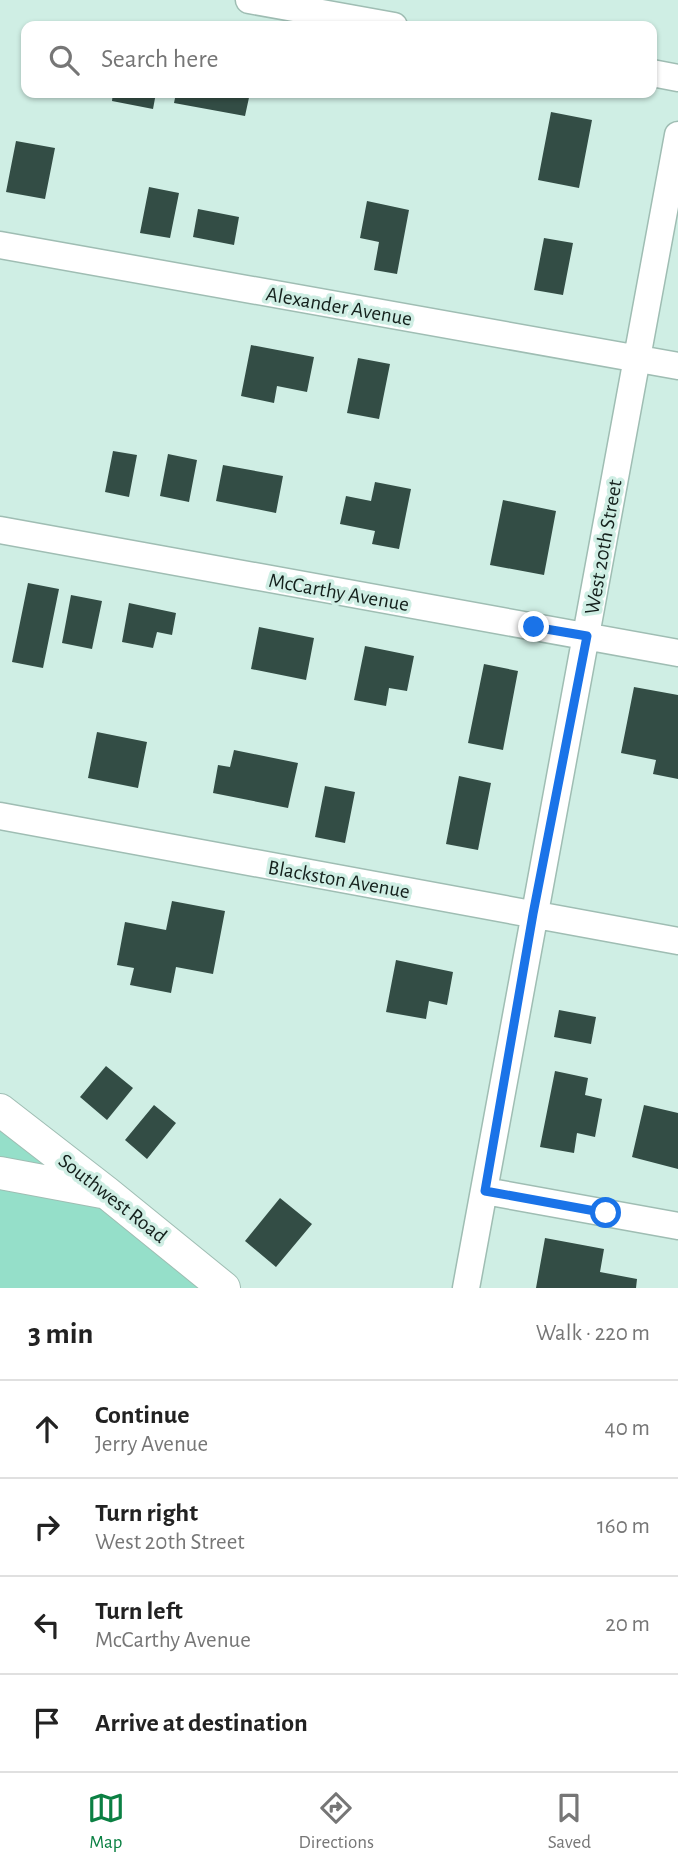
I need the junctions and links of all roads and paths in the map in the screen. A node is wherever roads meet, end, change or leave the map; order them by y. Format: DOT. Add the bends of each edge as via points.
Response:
graph roads {
  1 [pos="249,0"];
  2 [pos="366,21"];
  3 [pos="657,74"];
  4 [pos="678,78"];
  5 [pos="678,135"];
  6 [pos="0,245"];
  7 [pos="637,359"];
  8 [pos="678,366"];
  9 [pos="0,530"];
  10 [pos="587,636"];
  11 [pos="678,653"];
  12 [pos="0,816"];
  13 [pos="533,914"];
  14 [pos="678,941"];
  15 [pos="0,1110"];
  16 [pos="0,1173"];
  17 [pos="485,1191"];
  18 [pos="107,1193"];
  19 [pos="678,1226"];
  20 [pos="224,1288"];
  21 [pos="467,1288"];
  1 -- 2 [label="street"];
  3 -- 4 [label="street"];
  5 -- 7 [label="street, West 20th Street"];
  6 -- 7 [label="street, Alexander Avenue"];
  7 -- 8 [label="street, Alexander Avenue"];
  7 -- 10 [label="street, West 20th Street"];
  9 -- 10 [label="street, McCarthy Avenue"];
  10 -- 11 [label="street, McCarthy Avenue"];
  10 -- 13 [label="street, West 20th Street"];
  12 -- 13 [label="street, Blackston Avenue"];
  13 -- 14 [label="street, Blackston Avenue"];
  13 -- 17 [label="street, West 20th Street"];
  15 -- 18 [label="street, Southwest Road"];
  16 -- 18 [label="street"];
  17 -- 19 [label="street"];
  17 -- 21 [label="street, West 20th Street"];
  18 -- 20 [label="street, Southwest Road"];
}
